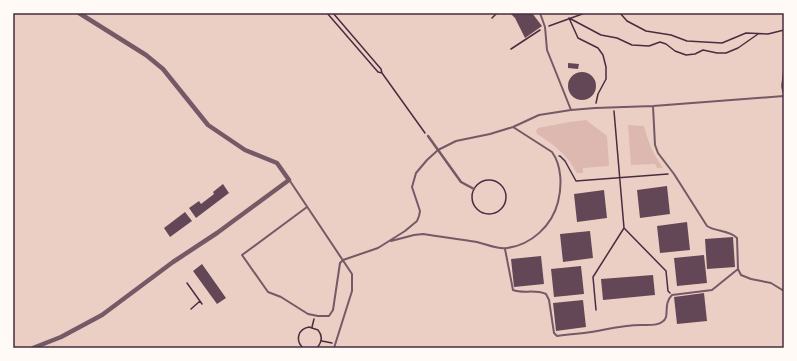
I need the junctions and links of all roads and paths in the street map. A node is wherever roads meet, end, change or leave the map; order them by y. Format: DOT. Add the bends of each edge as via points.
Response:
graph roads {
  1 [pos="79,13"];
  2 [pos="326,13"];
  3 [pos="333,13"];
  4 [pos="497,13"];
  5 [pos="540,13"];
  6 [pos="585,13"];
  7 [pos="620,13"];
  8 [pos="492,18"];
  9 [pos="569,18"];
  10 [pos="545,27"];
  11 [pos="784,30"];
  12 [pos="758,34"];
  13 [pos="511,49"];
  14 [pos="784,69"];
  15 [pos="382,73"];
  16 [pos="784,96"];
  17 [pos="653,106"];
  18 [pos="595,108"];
  19 [pos="614,108"];
  20 [pos="570,110"];
  21 [pos="513,127"];
  22 [pos="428,136"];
  23 [pos="438,150"];
  24 [pos="555,158"];
  25 [pos="674,174"];
  26 [pos="620,178"];
  27 [pos="290,180"];
  28 [pos="474,189"];
  29 [pos="308,207"];
  30 [pos="624,228"];
  31 [pos="388,242"];
  32 [pos="505,249"];
  33 [pos="343,260"];
  34 [pos="738,269"];
  35 [pos="187,283"];
  36 [pos="784,291"];
  37 [pos="672,295"];
  38 [pos="200,301"];
  39 [pos="202,304"];
  40 [pos="190,309"];
  41 [pos="596,310"];
  42 [pos="314,315"];
  43 [pos="312,327"];
  44 [pos="321,341"];
  45 [pos="335,344"];
  46 [pos="33,348"];
  47 [pos="302,348"];
  48 [pos="317,348"];
  49 [pos="334,348"];
  1 -- 27 [label="street" via="146,55 163,69 208,125 245,150 277,163"];
  2 -- 15 [label="path" via="378,72"];
  3 -- 15 [label="path"];
  4 -- 8 [label="path"];
  5 -- 10 [label="lane"];
  6 -- 9 [label="path"];
  7 -- 12 [label="path" via="627,22 646,31 671,35 687,41 722,43 746,34"];
  9 -- 10 [label="path"];
  9 -- 12 [label="path" via="601,35 617,38 632,45 649,46 660,42 686,55 703,50 726,52 738,48"];
  9 -- 18 [label="path" via="578,38 598,48 603,55 606,79 598,94"];
  10 -- 13 [label="path"];
  10 -- 20 [label="lane" via="547,50"];
  11 -- 12 [label="path"];
  14 -- 16 [label="path"];
  15 -- 22 [label="path"];
  16 -- 17 [label="lane"];
  17 -- 19 [label="lane"];
  17 -- 25 [label="lane" via="656,149"];
  18 -- 19 [label="lane"];
  18 -- 20 [label="lane"];
  19 -- 26 [label="path"];
  20 -- 21 [label="lane" via="539,115"];
  21 -- 23 [label="lane" via="456,141"];
  21 -- 24 [label="lane" via="552,152"];
  22 -- 23 [label="street"];
  23 -- 28 [label="street" via="461,182"];
  23 -- 31 [label="lane" via="416,173 413,180 412,186 420,211 417,221"];
  24 -- 26 [label="path" via="560,156 565,161 576,181"];
  24 -- 32 [label="lane" via="559,167 560,195 552,218 532,240"];
  25 -- 26 [label="path"];
  25 -- 34 [label="lane" via="707,226 737,238"];
  26 -- 30 [label="path"];
  27 -- 29 [label="lane"];
  27 -- 46 [label="street" via="102,314 61,337"];
  28 -- 28 [label="path" via="472,201 483,213 495,213 505,205 507,196 504,188 495,180 483,180"];
  29 -- 33 [label="lane"];
  29 -- 42 [label="lane" via="242,255 268,292"];
  30 -- 37 [label="path" via="666,271 668,291"];
  30 -- 41 [label="path" via="593,277"];
  31 -- 32 [label="lane" via="423,234 478,242"];
  31 -- 33 [label="lane"];
  32 -- 37 [label="lane" via="513,290 546,294 554,333 557,336 611,327 659,324 666,318 666,306"];
  33 -- 42 [label="lane" via="340,263 332,314"];
  33 -- 45 [label="lane" via="352,274 352,291"];
  34 -- 36 [label="lane" via="741,275 771,283"];
  34 -- 37 [label="lane" via="712,290"];
  35 -- 38 [label="path"];
  38 -- 39 [label="path"];
  38 -- 40 [label="path"];
  42 -- 43 [label="path"];
  43 -- 44 [label="path" via="320,333"];
  43 -- 47 [label="path" via="302,329 298,334"];
  44 -- 45 [label="path"];
  44 -- 48 [label="path"];
  45 -- 49 [label="lane"];
}
